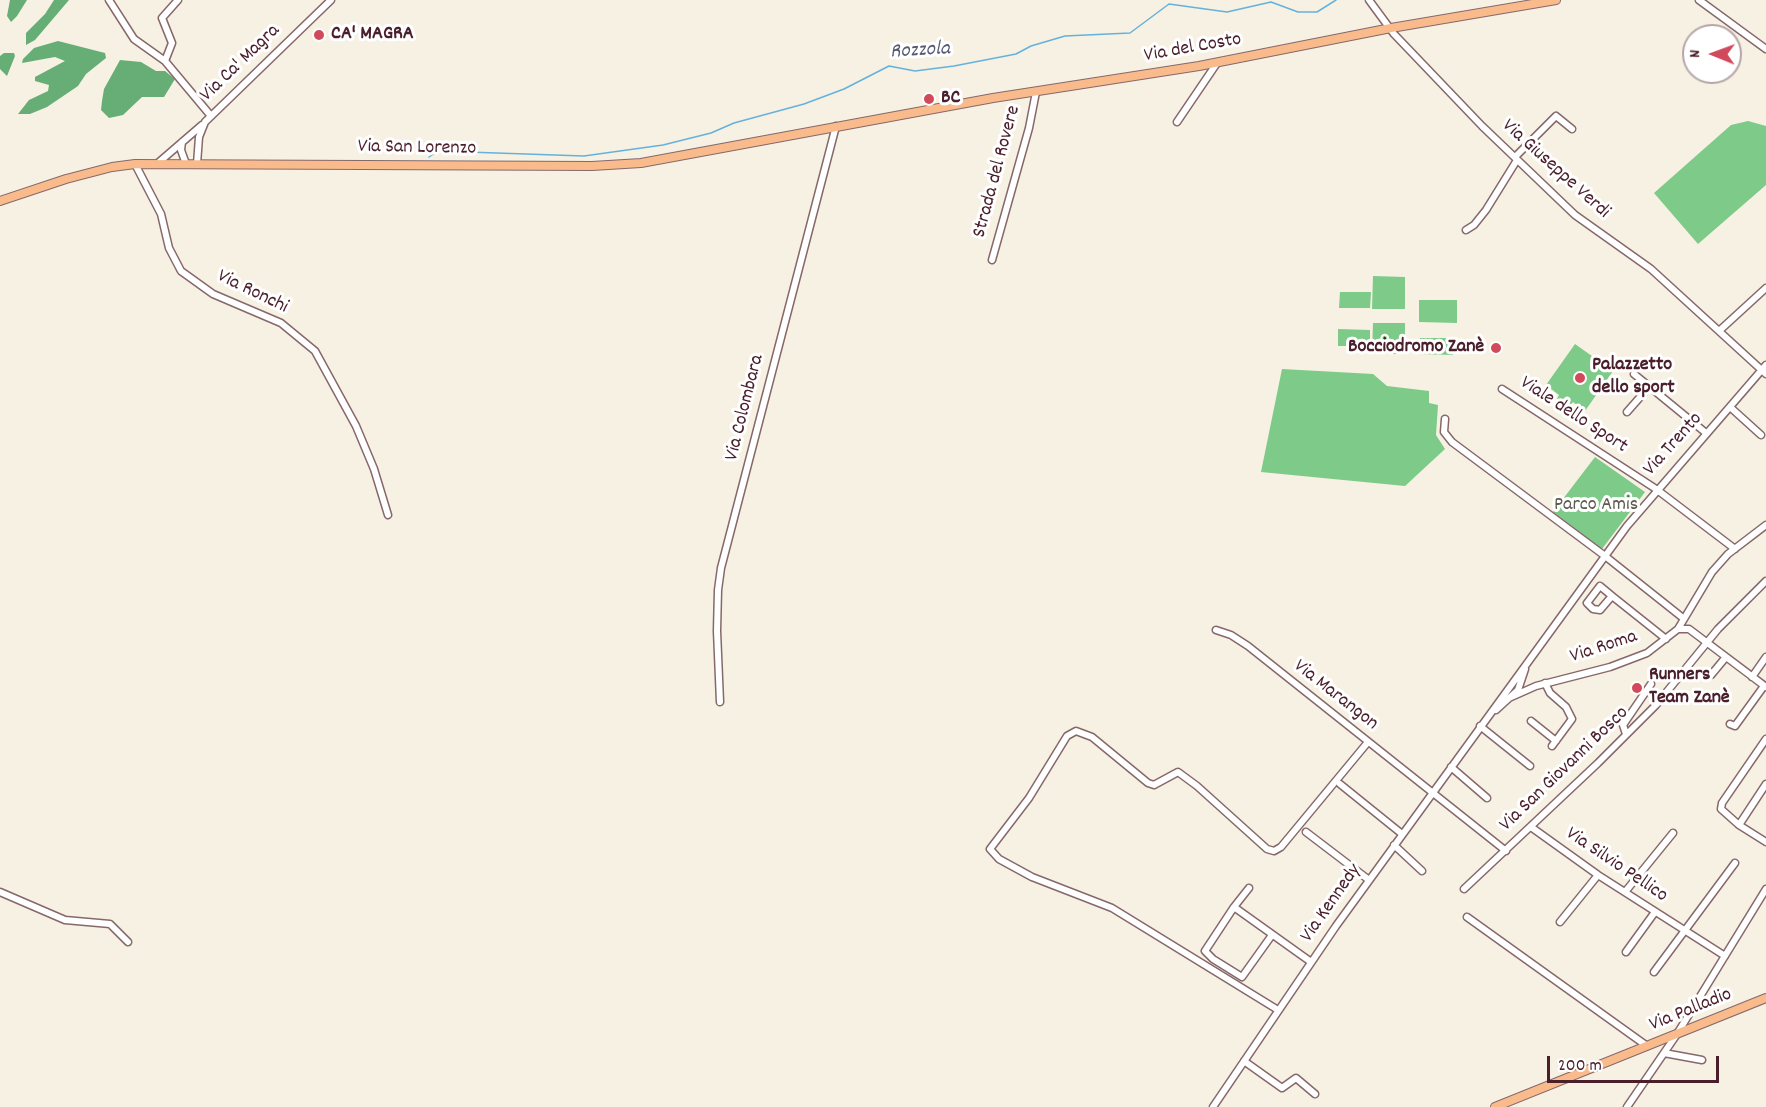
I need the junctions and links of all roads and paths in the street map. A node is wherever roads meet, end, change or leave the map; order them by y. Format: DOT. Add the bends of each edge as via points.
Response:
graph roads {
  1 [pos="109,0"];
  2 [pos="178,0"];
  3 [pos="331,0"];
  4 [pos="1370,0"];
  5 [pos="1556,0"];
  6 [pos="1699,0"];
  7 [pos="1391,28"];
  8 [pos="1766,49"];
  9 [pos="165,62"];
  10 [pos="1216,63"];
  11 [pos="1035,92"];
  12 [pos="211,116"];
  13 [pos="205,122"];
  14 [pos="1177,122"];
  15 [pos="836,126"];
  16 [pos="1572,129"];
  17 [pos="187,138"];
  18 [pos="1516,159"];
  19 [pos="158,163"];
  20 [pos="135,164"];
  21 [pos="186,164"];
  22 [pos="197,164"];
  23 [pos="0,201"];
  24 [pos="1466,230"];
  25 [pos="992,260"];
  26 [pos="1766,288"];
  27 [pos="1719,331"];
  28 [pos="1765,370"];
  29 [pos="1634,374"];
  30 [pos="1649,387"];
  31 [pos="1502,389"];
  32 [pos="1730,407"];
  33 [pos="1627,412"];
  34 [pos="1445,418"];
  35 [pos="1706,433"];
  36 [pos="1761,435"];
  37 [pos="1656,489"];
  38 [pos="388,515"];
  39 [pos="1766,525"];
  40 [pos="1735,549"];
  41 [pos="1605,556"];
  42 [pos="1766,581"];
  43 [pos="1578,595"];
  44 [pos="1612,596"];
  45 [pos="1587,603"];
  46 [pos="1691,608"];
  47 [pos="1683,618"];
  48 [pos="1678,629"];
  49 [pos="1688,629"];
  50 [pos="1215,630"];
  51 [pos="1666,639"];
  52 [pos="1707,642"];
  53 [pos="1726,657"];
  54 [pos="1766,657"];
  55 [pos="1525,667"];
  56 [pos="1712,675"];
  57 [pos="1752,678"];
  58 [pos="1514,681"];
  59 [pos="1545,683"];
  60 [pos="1522,684"];
  61 [pos="1651,684"];
  62 [pos="1536,686"];
  63 [pos="1765,687"];
  64 [pos="1506,692"];
  65 [pos="1509,698"];
  66 [pos="720,702"];
  67 [pos="1531,721"];
  68 [pos="1730,724"];
  69 [pos="1481,725"];
  70 [pos="1626,734"];
  71 [pos="1766,739"];
  72 [pos="1368,742"];
  73 [pos="1530,766"];
  74 [pos="1451,767"];
  75 [pos="1340,784"];
  76 [pos="1766,784"];
  77 [pos="1433,791"];
  78 [pos="1487,798"];
  79 [pos="1739,825"];
  80 [pos="1531,827"];
  81 [pos="1306,832"];
  82 [pos="1673,833"];
  83 [pos="1402,834"];
  84 [pos="1766,842"];
  85 [pos="1394,845"];
  86 [pos="1506,851"];
  87 [pos="1735,863"];
  88 [pos="1422,871"];
  89 [pos="1598,875"];
  90 [pos="1369,880"];
  91 [pos="1249,888"];
  92 [pos="1464,890"];
  93 [pos="1766,890"];
  94 [pos="0,892"];
  95 [pos="1625,892"];
  96 [pos="1234,908"];
  97 [pos="1655,912"];
  98 [pos="1467,917"];
  99 [pos="1560,922"];
  100 [pos="1684,931"];
  101 [pos="1272,935"];
  102 [pos="128,942"];
  103 [pos="1626,952"];
  104 [pos="1725,956"];
  105 [pos="1311,962"];
  106 [pos="1654,972"];
  107 [pos="1766,998"];
  108 [pos="1278,1010"];
  109 [pos="1677,1034"];
  110 [pos="1647,1046"];
  111 [pos="1664,1053"];
  112 [pos="1702,1060"];
  113 [pos="1244,1061"];
  114 [pos="1315,1094"];
  115 [pos="1212,1107"];
  116 [pos="1495,1107"];
  117 [pos="1627,1107"];
  1 -- 9 [label="street" via="134,39"];
  2 -- 9 [label="street" via="162,18 172,43"];
  3 -- 12 [label="street, Via Ca' Magra"];
  4 -- 7 [label="street, Via Giuseppe Verdi"];
  5 -- 7 [label="main road, Via del Costo"];
  6 -- 8 [label="street"];
  7 -- 10 [label="main road, Via del Costo"];
  7 -- 18 [label="street, Via Giuseppe Verdi"];
  9 -- 12 [label="street"];
  10 -- 11 [label="main road, Via del Costo"];
  10 -- 14 [label="street"];
  11 -- 15 [label="main road, Via del Costo"];
  11 -- 25 [label="street, Strada del Rovere" via="1029,128"];
  12 -- 13 [label="street, Via Ca' Magra"];
  13 -- 17 [label="street"];
  13 -- 22 [label="street, Via Ca' Magra" via="199,137"];
  15 -- 22 [label="main road, Via San Lorenzo" via="641,163 592,166"];
  15 -- 66 [label="street, Via Colombara" via="721,568 717,631"];
  16 -- 18 [label="street" via="1556,116"];
  17 -- 19 [label="street"];
  17 -- 21 [label="street" via="180,150"];
  18 -- 24 [label="street" via="1486,210"];
  18 -- 27 [label="street, Via Giuseppe Verdi" via="1575,215 1651,269"];
  19 -- 20 [label="main road, Via San Lorenzo"];
  19 -- 21 [label="main road, Via San Lorenzo"];
  20 -- 23 [label="main road, Via San Lorenzo" via="77,176"];
  20 -- 38 [label="street, Via Ronchi" via="161,214 168,248 182,271 213,294 281,323 315,351 356,426"];
  21 -- 22 [label="main road, Via San Lorenzo"];
  26 -- 27 [label="street"];
  27 -- 28 [label="street, Via Giuseppe Verdi"];
  28 -- 32 [label="street, Via Trento"];
  29 -- 30 [label="street"];
  30 -- 33 [label="street"];
  30 -- 35 [label="street"];
  31 -- 37 [label="street, Viale dello Sport"];
  32 -- 35 [label="street, Via Trento"];
  32 -- 36 [label="street"];
  34 -- 41 [label="street" via="1444,432 1452,442"];
  35 -- 37 [label="street, Via Trento"];
  37 -- 40 [label="street, Viale dello Sport"];
  37 -- 41 [label="street, Via Trento"];
  39 -- 40 [label="street, Via Roma"];
  40 -- 46 [label="street, Via Roma" via="1712,572"];
  41 -- 43 [label="street, Via Trento"];
  41 -- 47 [label="street"];
  42 -- 52 [label="street, Via San Giovanni Bosco"];
  43 -- 45 [label="street"];
  43 -- 55 [label="street, Via Trento"];
  44 -- 45 [label="street" via="1600,610"];
  44 -- 45 [label="street" via="1600,586"];
  44 -- 51 [label="street"];
  46 -- 47 [label="street, Via Roma"];
  46 -- 49 [label="street, Via Roma"];
  47 -- 48 [label="street, Via Roma"];
  48 -- 49 [label="street"];
  48 -- 51 [label="street, Via Roma"];
  49 -- 52 [label="street"];
  50 -- 72 [label="street, Via Marangon" via="1248,646"];
  51 -- 59 [label="street, Via Roma" via="1632,660"];
  52 -- 53 [label="street"];
  52 -- 70 [label="street, Via San Giovanni Bosco" via="1656,705"];
  53 -- 56 [label="street"];
  53 -- 57 [label="street"];
  54 -- 57 [label="street"];
  55 -- 58 [label="street, Via Trento"];
  55 -- 60 [label="street, Via Trento"];
  57 -- 63 [label="street"];
  58 -- 60 [label="street, Via Roma"];
  58 -- 64 [label="street, Via Trento"];
  59 -- 62 [label="street, Via Roma"];
  59 -- 67 [label="street" via="1572,719 1554,743"];
  60 -- 62 [label="street, Via Roma"];
  60 -- 65 [label="street"];
  61 -- 70 [label="street" via="1623,725"];
  62 -- 65 [label="street, Via Roma"];
  63 -- 68 [label="street" via="1735,726"];
  64 -- 65 [label="street"];
  64 -- 69 [label="street, Via Kennedy"];
  65 -- 69 [label="street, Via Kennedy"];
  69 -- 73 [label="street"];
  69 -- 74 [label="street, Via Kennedy"];
  70 -- 80 [label="street, Via San Giovanni Bosco"];
  71 -- 79 [label="street" via="1722,803 1725,814"];
  72 -- 77 [label="street, Via Marangon"];
  72 -- 108 [label="street" via="1281,847 1270,850 1178,772 1154,785 1148,783 1092,737 1076,731 1067,736 1029,798 990,849 999,859 1032,877 1112,908"];
  74 -- 77 [label="street, Via Kennedy"];
  74 -- 78 [label="street"];
  75 -- 83 [label="street"];
  76 -- 79 [label="street"];
  77 -- 83 [label="street, Via Kennedy"];
  77 -- 86 [label="street, Via Marangon"];
  79 -- 84 [label="street"];
  80 -- 86 [label="street, Via San Giovanni Bosco"];
  80 -- 89 [label="street, Via Silvio Pellico"];
  81 -- 90 [label="street"];
  82 -- 95 [label="street"];
  83 -- 85 [label="street, Via Kennedy"];
  85 -- 88 [label="street"];
  85 -- 90 [label="street, Via Kennedy"];
  86 -- 92 [label="street, Via San Giovanni Bosco"];
  87 -- 100 [label="street"];
  89 -- 95 [label="street, Via Silvio Pellico"];
  89 -- 99 [label="street"];
  90 -- 105 [label="street, Via Kennedy"];
  91 -- 96 [label="street"];
  93 -- 104 [label="street"];
  94 -- 102 [label="street" via="65,920 110,924"];
  95 -- 97 [label="street, Via Silvio Pellico"];
  96 -- 101 [label="street"];
  96 -- 101 [label="street" via="1205,951 1214,959 1242,976"];
  97 -- 100 [label="street, Via Silvio Pellico"];
  97 -- 103 [label="street"];
  98 -- 110 [label="street"];
  100 -- 104 [label="street, Via Silvio Pellico"];
  100 -- 106 [label="street"];
  101 -- 105 [label="street"];
  104 -- 109 [label="street"];
  105 -- 108 [label="street, Via Kennedy"];
  107 -- 109 [label="main road, Via Palladio"];
  108 -- 113 [label="street, Via Kennedy"];
  109 -- 110 [label="main road, Via Palladio"];
  109 -- 111 [label="street"];
  110 -- 116 [label="main road, Via Palladio"];
  111 -- 112 [label="street"];
  111 -- 117 [label="street"];
  113 -- 114 [label="street" via="1282,1088 1296,1078"];
  113 -- 115 [label="street, Via Kennedy"];
}
